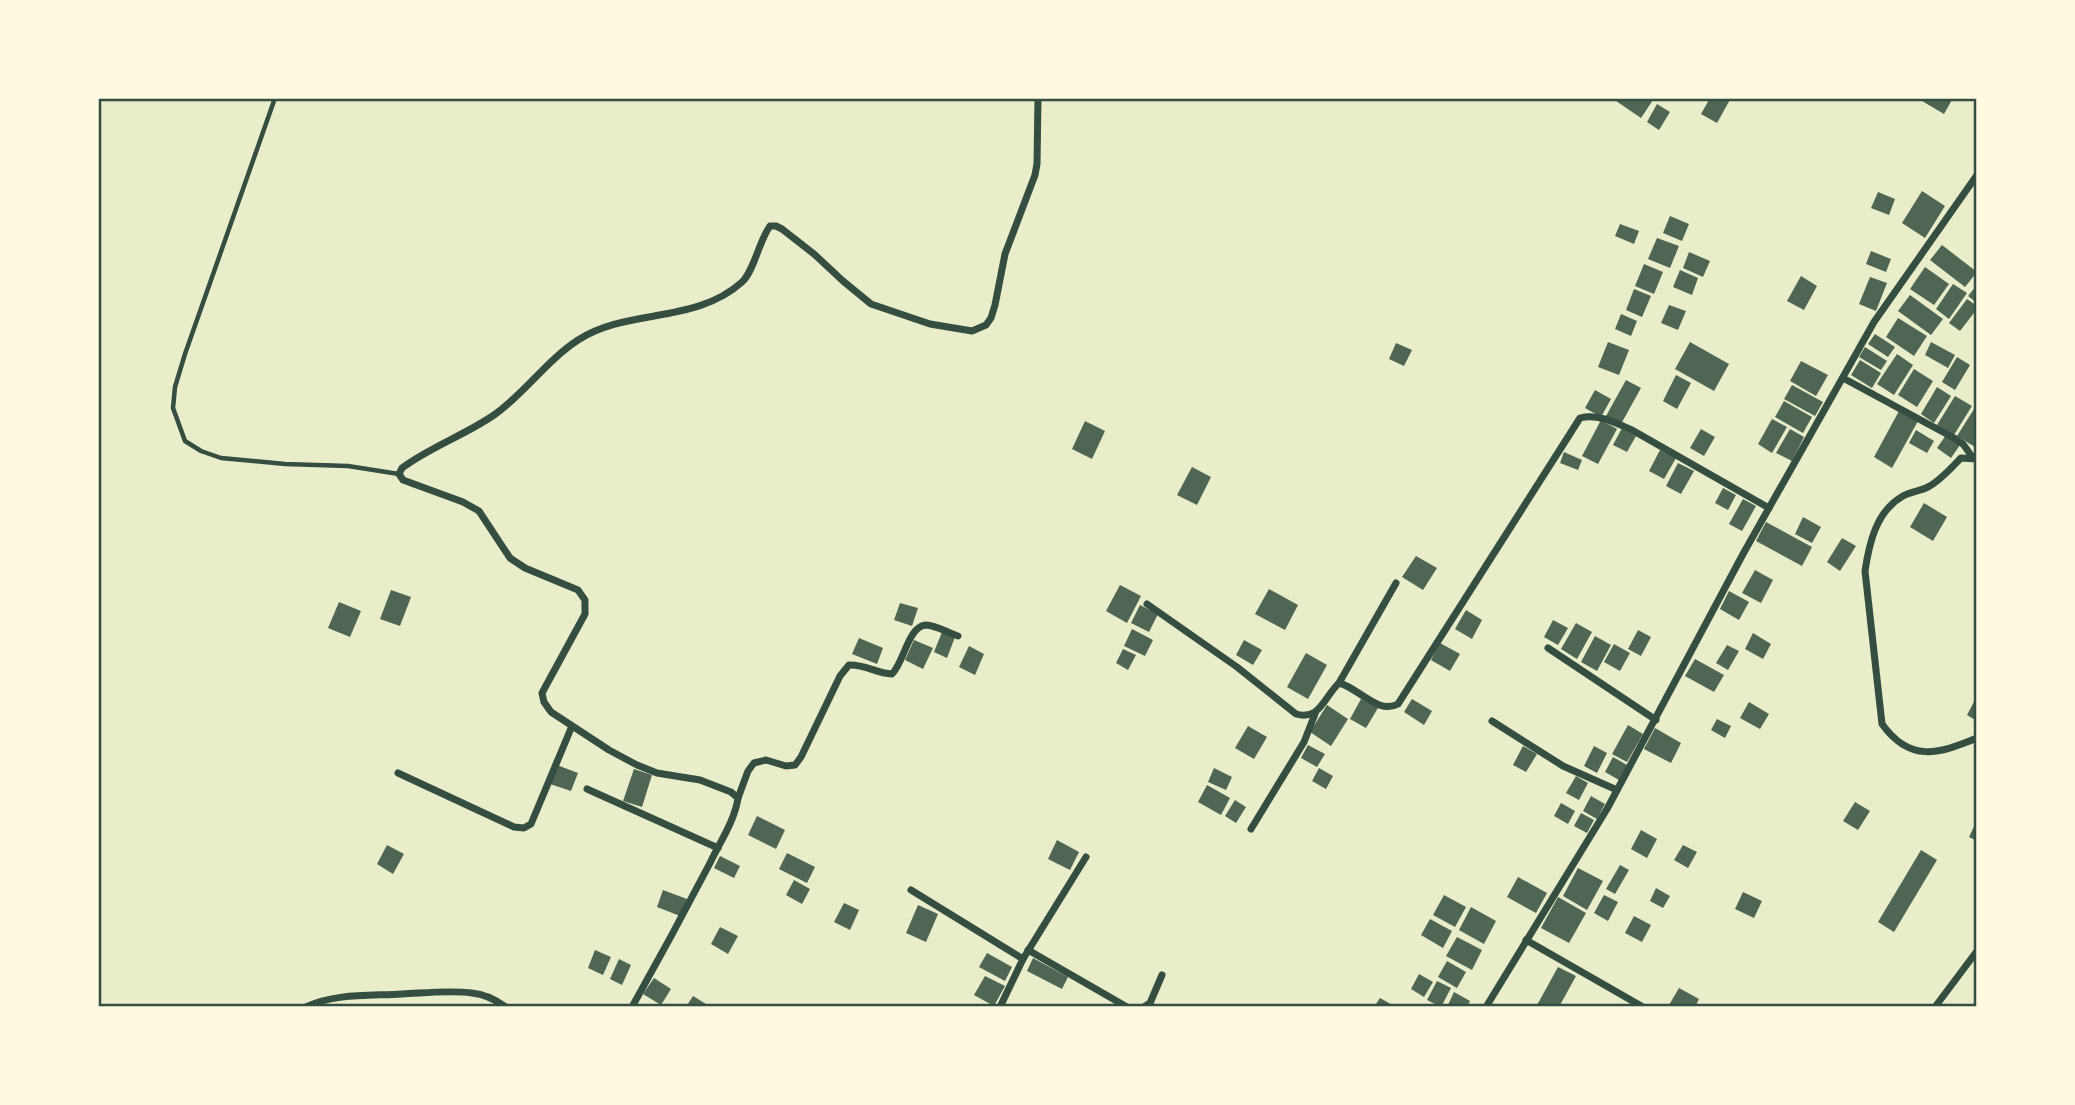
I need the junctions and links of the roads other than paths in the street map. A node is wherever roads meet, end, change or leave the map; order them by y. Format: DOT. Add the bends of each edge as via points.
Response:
graph roads {
  1 [pos="275,98"];
  2 [pos="1038,98"];
  3 [pos="1977,175"];
  4 [pos="1843,377"];
  5 [pos="1975,459"];
  6 [pos="399,474"];
  7 [pos="1769,508"];
  8 [pos="1396,583"];
  9 [pos="1147,604"];
  10 [pos="958,636"];
  11 [pos="1548,648"];
  12 [pos="1339,683"];
  13 [pos="1315,714"];
  14 [pos="1656,720"];
  15 [pos="1492,721"];
  16 [pos="572,726"];
  17 [pos="1977,738"];
  18 [pos="398,774"];
  19 [pos="587,789"];
  20 [pos="1618,790"];
  21 [pos="738,798"];
  22 [pos="1251,830"];
  23 [pos="718,848"];
  24 [pos="1086,857"];
  25 [pos="911,890"];
  26 [pos="1526,940"];
  27 [pos="1028,950"];
  28 [pos="1977,951"];
  29 [pos="1023,959"];
  30 [pos="1162,975"];
  31 [pos="306,1007"];
  32 [pos="506,1007"];
  33 [pos="632,1007"];
  34 [pos="1000,1007"];
  35 [pos="1127,1007"];
  36 [pos="1144,1007"];
  37 [pos="1486,1007"];
  38 [pos="1643,1007"];
  39 [pos="1935,1007"];
  1 -- 6 [label="lane" via="182,365 173,408 185,441 221,458"];
  2 -- 6 [label="street" via="1035,175 1005,254 995,305 986,325 972,331 930,324 871,304 782,229 770,226 744,281 726,294 701,306 603,328 578,340 497,413 410,462"];
  3 -- 4 [label="street" via="1874,322"];
  4 -- 5 [label="street" via="1954,438"];
  4 -- 7 [label="street"];
  5 -- 17 [label="street" via="1961,458 1930,486 1891,505 1868,546 1865,571 1882,724 1893,739 1912,750 1930,753"];
  6 -- 16 [label="street" via="403,480 479,512 510,558 578,590 585,600 585,614 542,693 551,712"];
  7 -- 12 [label="street" via="1632,430 1589,415 1580,418 1398,704 1383,707"];
  7 -- 14 [label="street"];
  8 -- 12 [label="street"];
  9 -- 13 [label="street" via="1296,714"];
  10 -- 21 [label="street" via="926,625 918,628 891,674 849,665 795,765 766,760 754,763"];
  11 -- 14 [label="street"];
  12 -- 13 [label="street"];
  13 -- 22 [label="street" via="1304,742"];
  14 -- 20 [label="street"];
  15 -- 20 [label="street" via="1563,766"];
  16 -- 18 [label="street" via="531,824 524,828"];
  16 -- 21 [label="street" via="637,765 700,780"];
  19 -- 23 [label="street"];
  20 -- 26 [label="street"];
  21 -- 23 [label="street"];
  23 -- 33 [label="street"];
  24 -- 27 [label="street"];
  25 -- 29 [label="street"];
  26 -- 37 [label="street"];
  26 -- 38 [label="street"];
  27 -- 29 [label="street"];
  27 -- 35 [label="street"];
  28 -- 39 [label="street"];
  29 -- 34 [label="street"];
  30 -- 36 [label="street"];
  31 -- 32 [label="street" via="340,998 453,991 475,993"];
}
